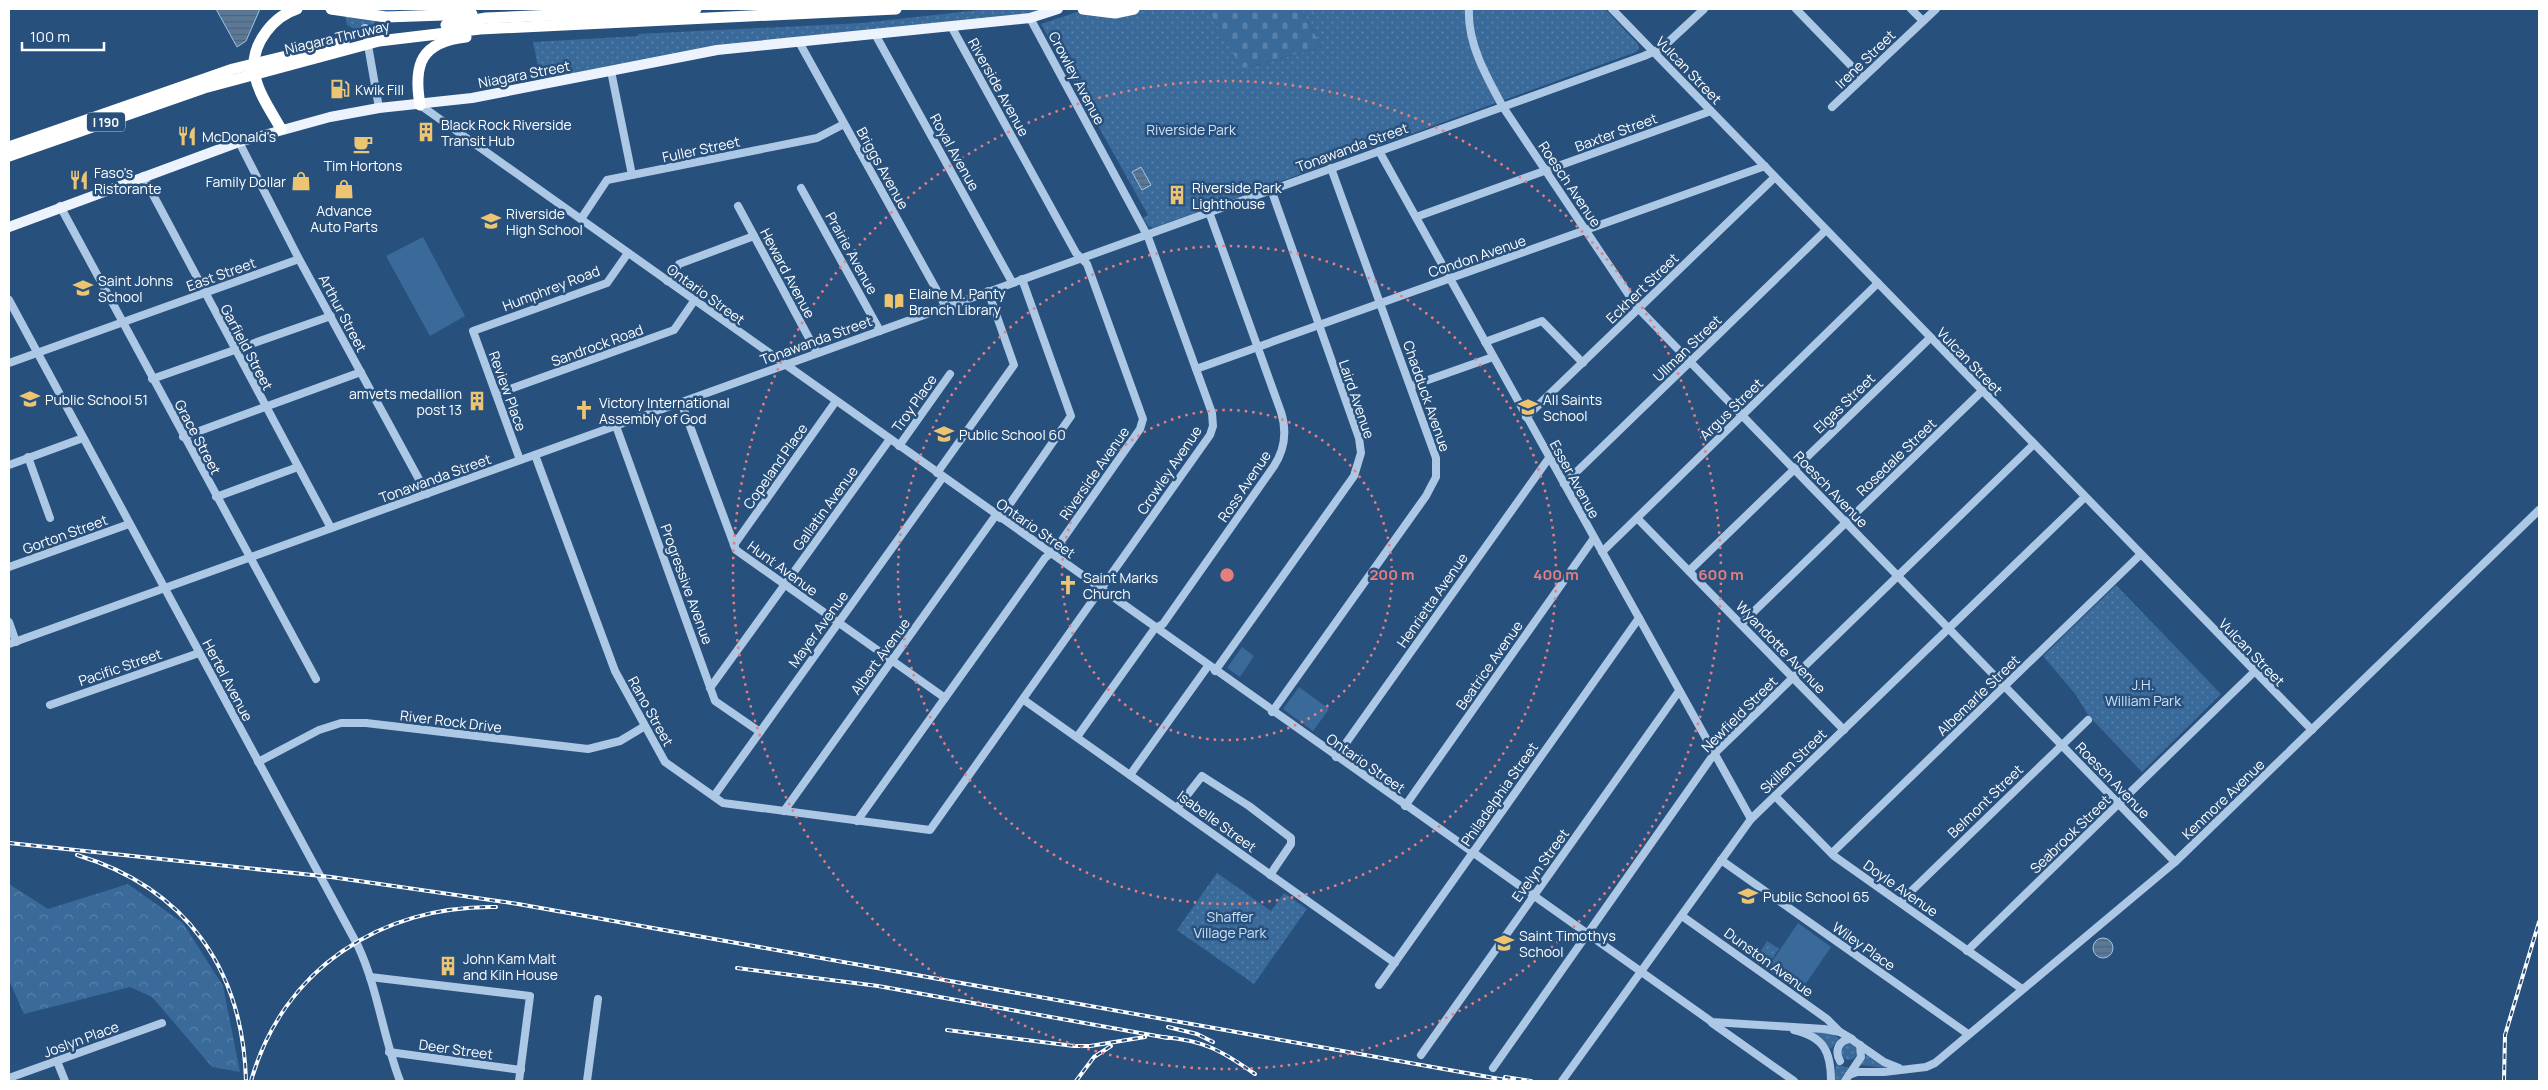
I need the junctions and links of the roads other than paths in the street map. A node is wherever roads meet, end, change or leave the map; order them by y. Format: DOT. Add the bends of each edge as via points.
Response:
graph roads {
  1 [pos="297,9"];
  2 [pos="332,9"];
  3 [pos="696,9"];
  4 [pos="896,9"];
  5 [pos="1058,9"];
  6 [pos="1082,9"];
  7 [pos="1134,9"];
  8 [pos="1470,9"];
  9 [pos="1612,9"];
  10 [pos="1702,9"];
  11 [pos="1796,9"];
  12 [pos="1910,9"];
  13 [pos="1936,9"];
  14 [pos="486,18"];
  15 [pos="1030,18"];
  16 [pos="1922,21"];
  17 [pos="577,24"];
  18 [pos="951,26"];
  19 [pos="365,28"];
  20 [pos="875,34"];
  21 [pos="379,37"];
  22 [pos="799,42"];
  23 [pos="1654,52"];
  24 [pos="611,71"];
  25 [pos="1863,78"];
  26 [pos="202,84"];
  27 [pos="420,105"];
  28 [pos="1503,107"];
  29 [pos="1832,107"];
  30 [pos="379,108"];
  31 [pos="1711,111"];
  32 [pos="844,124"];
  33 [pos="281,129"];
  34 [pos="240,142"];
  35 [pos="9,147"];
  36 [pos="1379,151"];
  37 [pos="9,156"];
  38 [pos="1765,166"];
  39 [pos="1331,168"];
  40 [pos="1546,171"];
  41 [pos="144,176"];
  42 [pos="632,176"];
  43 [pos="1774,176"];
  44 [pos="801,188"];
  45 [pos="1271,190"];
  46 [pos="60,206"];
  47 [pos="738,206"];
  48 [pos="1209,212"];
  49 [pos="1416,217"];
  50 [pos="581,219"];
  51 [pos="9,227"];
  52 [pos="1826,230"];
  53 [pos="1586,231"];
  54 [pos="1147,234"];
  55 [pos="754,236"];
  56 [pos="628,253"];
  57 [pos="1082,258"];
  58 [pos="300,259"];
  59 [pos="1022,279"];
  60 [pos="1450,279"];
  61 [pos="667,281"];
  62 [pos="1012,282"];
  63 [pos="1878,284"];
  64 [pos="988,291"];
  65 [pos="204,292"];
  66 [pos="9,301"];
  67 [pos="694,301"];
  68 [pos="1381,304"];
  69 [pos="946,307"];
  70 [pos="1638,309"];
  71 [pos="331,316"];
  72 [pos="122,322"];
  73 [pos="1318,325"];
  74 [pos="473,331"];
  75 [pos="880,331"];
  76 [pos="1930,338"];
  77 [pos="1485,342"];
  78 [pos="1258,347"];
  79 [pos="235,350"];
  80 [pos="36,352"];
  81 [pos="817,353"];
  82 [pos="1493,357"];
  83 [pos="9,362"];
  84 [pos="1691,362"];
  85 [pos="1583,363"];
  86 [pos="784,365"];
  87 [pos="1196,369"];
  88 [pos="361,372"];
  89 [pos="950,374"];
  90 [pos="152,379"];
  91 [pos="1411,386"];
  92 [pos="1982,391"];
  93 [pos="496,394"];
  94 [pos="836,401"];
  95 [pos="681,402"];
  96 [pos="266,407"];
  97 [pos="1743,415"];
  98 [pos="1526,417"];
  99 [pos="616,426"];
  100 [pos="183,437"];
  101 [pos="83,438"];
  102 [pos="890,439"];
  103 [pos="2034,444"];
  104 [pos="899,446"];
  105 [pos="535,455"];
  106 [pos="28,458"];
  107 [pos="1549,458"];
  108 [pos="520,460"];
  109 [pos="9,464"];
  110 [pos="298,467"];
  111 [pos="1794,468"];
  112 [pos="940,475"];
  113 [pos="1564,484"];
  114 [pos="427,494"];
  115 [pos="216,497"];
  116 [pos="2085,497"];
  117 [pos="2539,510"];
  118 [pos="998,516"];
  119 [pos="50,518"];
  120 [pos="1637,518"];
  121 [pos="1846,522"];
  122 [pos="129,524"];
  123 [pos="331,528"];
  124 [pos="1594,538"];
  125 [pos="734,545"];
  126 [pos="1602,552"];
  127 [pos="1050,554"];
  128 [pos="2140,555"];
  129 [pos="250,557"];
  130 [pos="9,567"];
  131 [pos="1689,571"];
  132 [pos="1898,576"];
  133 [pos="785,585"];
  134 [pos="164,588"];
  135 [pos="1102,590"];
  136 [pos="1639,618"];
  137 [pos="9,622"];
  138 [pos="838,622"];
  139 [pos="1741,624"];
  140 [pos="1155,628"];
  141 [pos="1949,628"];
  142 [pos="12,643"];
  143 [pos="199,653"];
  144 [pos="892,661"];
  145 [pos="1208,666"];
  146 [pos="1215,671"];
  147 [pos="2254,672"];
  148 [pos="1794,678"];
  149 [pos="316,679"];
  150 [pos="2005,686"];
  151 [pos="710,688"];
  152 [pos="1679,690"];
  153 [pos="945,698"];
  154 [pos="1024,700"];
  155 [pos="50,705"];
  156 [pos="1272,712"];
  157 [pos="2088,720"];
  158 [pos="645,726"];
  159 [pos="1844,730"];
  160 [pos="2312,730"];
  161 [pos="760,732"];
  162 [pos="1077,737"];
  163 [pos="2062,745"];
  164 [pos="1714,754"];
  165 [pos="1336,757"];
  166 [pos="258,762"];
  167 [pos="1130,775"];
  168 [pos="714,796"];
  169 [pos="1775,796"];
  170 [pos="2119,804"];
  171 [pos="1406,806"];
  172 [pos="1177,808"];
  173 [pos="784,811"];
  174 [pos="1751,819"];
  175 [pos="857,821"];
  176 [pos="913,828"];
  177 [pos="1472,854"];
  178 [pos="1832,854"];
  179 [pos="1721,860"];
  180 [pos="2175,862"];
  181 [pos="1270,875"];
  182 [pos="1532,897"];
  183 [pos="1900,902"];
  184 [pos="1682,916"];
  185 [pos="1587,935"];
  186 [pos="1967,951"];
  187 [pos="1395,963"];
  188 [pos="1640,973"];
  189 [pos="370,977"];
  190 [pos="1379,985"];
  191 [pos="2022,989"];
  192 [pos="598,999"];
  193 [pos="1712,1022"];
  194 [pos="162,1023"];
  195 [pos="1775,1026"];
  196 [pos="1840,1032"];
  197 [pos="1968,1034"];
  198 [pos="1852,1040"];
  199 [pos="1860,1045"];
  200 [pos="389,1052"];
  201 [pos="1421,1055"];
  202 [pos="1835,1057"];
  203 [pos="57,1061"];
  204 [pos="1493,1068"];
  205 [pos="1899,1068"];
  206 [pos="520,1070"];
  207 [pos="1853,1071"];
  208 [pos="9,1078"];
  209 [pos="65,1081"];
  210 [pos="400,1081"];
  211 [pos="519,1081"];
  212 [pos="588,1081"];
  213 [pos="1562,1081"];
  214 [pos="1794,1081"];
  215 [pos="1832,1081"];
  1 -- 33 [label="highway" via="268,28 258,44 254,60 258,89"];
  2 -- 14 [label="highway" via="386,17 477,14"];
  3 -- 14 [label="highway, Niagara Thruway / I 190"];
  4 -- 17 [label="highway, Niagara Thruway / I 190"];
  5 -- 15 [label="main road, Niagara Street"];
  6 -- 7 [label="highway" via="1110,13"];
  8 -- 28 [label="street, Roesch Avenue" via="1476,48"];
  9 -- 23 [label="street, Vulcan Street"];
  10 -- 23 [label="street, Tonawanda Street"];
  11 -- 25 [label="street"];
  12 -- 16 [label="street"];
  13 -- 16 [label="street, Irene Street"];
  14 -- 21 [label="highway, Niagara Thruway / I 190"];
  15 -- 18 [label="main road, Niagara Street"];
  15 -- 54 [label="street, Crowley Avenue"];
  16 -- 25 [label="street, Irene Street"];
  17 -- 21 [label="highway, Niagara Thruway / I 190"];
  17 -- 27 [label="highway" via="439,43 425,54 419,65"];
  18 -- 20 [label="main road, Niagara Street"];
  18 -- 57 [label="street, Riverside Avenue" via="1076,253"];
  19 -- 30 [label="street"];
  20 -- 22 [label="main road, Niagara Street"];
  20 -- 62 [label="street, Royal Avenue"];
  21 -- 26 [label="highway, Niagara Thruway / I 190"];
  22 -- 24 [label="main road, Niagara Street" via="717,50"];
  22 -- 32 [label="street, Briggs Avenue"];
  23 -- 28 [label="street, Tonawanda Street"];
  23 -- 31 [label="street, Vulcan Street"];
  24 -- 27 [label="main road, Niagara Street"];
  24 -- 42 [label="street"];
  25 -- 29 [label="street, Irene Street"];
  26 -- 35 [label="highway, Niagara Thruway / I 190"];
  26 -- 37 [label="highway, Niagara Thruway / I 190"];
  27 -- 30 [label="main road, Niagara Street"];
  27 -- 50 [label="street, Ontario Street"];
  28 -- 36 [label="street, Tonawanda Street"];
  28 -- 40 [label="street, Roesch Avenue"];
  30 -- 33 [label="main road, Niagara Street"];
  31 -- 38 [label="street, Vulcan Street"];
  31 -- 40 [label="street, Baxter Street"];
  32 -- 42 [label="street, Fuller Street" via="817,138"];
  32 -- 69 [label="street, Briggs Avenue"];
  33 -- 34 [label="main road, Niagara Street"];
  34 -- 41 [label="main road, Niagara Street"];
  34 -- 58 [label="street, Arthur Street"];
  36 -- 39 [label="street, Tonawanda Street"];
  36 -- 49 [label="street, Esser Avenue"];
  38 -- 43 [label="street, Vulcan Street"];
  38 -- 53 [label="street, Condon Avenue"];
  39 -- 45 [label="street, Tonawanda Street"];
  39 -- 68 [label="street, Chadduck Avenue"];
  40 -- 49 [label="street, Baxter Street"];
  40 -- 53 [label="street, Roesch Avenue"];
  41 -- 46 [label="main road, Niagara Street"];
  41 -- 65 [label="street, Garfield Street"];
  42 -- 50 [label="street, Fuller Street" via="607,180"];
  43 -- 52 [label="street, Vulcan Street"];
  43 -- 70 [label="street, Eckhert Street"];
  44 -- 75 [label="street, Prairie Avenue"];
  45 -- 48 [label="street, Tonawanda Street"];
  45 -- 73 [label="street, Laird Avenue"];
  46 -- 51 [label="main road, Niagara Street"];
  46 -- 72 [label="street, Grace Street"];
  47 -- 55 [label="street, Heward Avenue"];
  48 -- 54 [label="street, Tonawanda Street"];
  48 -- 78 [label="street, Ross Avenue"];
  49 -- 60 [label="street, Esser Avenue"];
  50 -- 56 [label="street, Ontario Street"];
  52 -- 63 [label="street, Vulcan Street"];
  52 -- 84 [label="street, Ullman Street"];
  53 -- 60 [label="street, Condon Avenue"];
  53 -- 70 [label="street, Roesch Avenue"];
  54 -- 57 [label="street, Tonawanda Street"];
  54 -- 87 [label="street, Crowley Avenue"];
  55 -- 61 [label="street" via="679,264"];
  55 -- 81 [label="street, Heward Avenue"];
  56 -- 61 [label="street, Ontario Street"];
  56 -- 74 [label="street, Humphrey Road" via="607,283"];
  57 -- 59 [label="street, Tonawanda Street"];
  57 -- 127 [label="street, Riverside Avenue" via="1087,264 1143,420 1140,430"];
  58 -- 65 [label="street, East Street"];
  58 -- 71 [label="street, Arthur Street"];
  59 -- 62 [label="street, Tonawanda Street"];
  59 -- 118 [label="street" via="1071,416"];
  60 -- 68 [label="street, Condon Avenue"];
  60 -- 77 [label="street, Esser Avenue"];
  61 -- 67 [label="street, Ontario Street"];
  62 -- 64 [label="street, Tonawanda Street"];
  63 -- 76 [label="street, Vulcan Street"];
  63 -- 97 [label="street, Argus Street"];
  64 -- 69 [label="street, Tonawanda Street"];
  64 -- 112 [label="street, Mayer Avenue" via="1014,365"];
  65 -- 72 [label="street, East Street"];
  65 -- 79 [label="street, Garfield Street"];
  66 -- 80 [label="street, Hertel Avenue"];
  67 -- 86 [label="street, Ontario Street"];
  67 -- 93 [label="street, Sandrock Road" via="674,330"];
  68 -- 73 [label="street, Condon Avenue"];
  68 -- 91 [label="street, Chadduck Avenue"];
  69 -- 75 [label="street, Tonawanda Street"];
  70 -- 84 [label="street, Roesch Avenue"];
  70 -- 85 [label="street, Eckhert Street"];
  71 -- 79 [label="street"];
  71 -- 88 [label="street, Arthur Street"];
  72 -- 80 [label="street, East Street"];
  72 -- 90 [label="street, Grace Street"];
  73 -- 78 [label="street, Condon Avenue"];
  73 -- 146 [label="street, Laird Avenue" via="1359,438 1360,462 1354,476"];
  74 -- 93 [label="street, Review Place"];
  75 -- 81 [label="street, Tonawanda Street"];
  76 -- 92 [label="street, Vulcan Street"];
  76 -- 111 [label="street, Elgas Street"];
  77 -- 82 [label="street, Esser Avenue"];
  77 -- 85 [label="street" via="1542,321"];
  78 -- 87 [label="street, Condon Avenue"];
  78 -- 140 [label="street, Ross Avenue" via="1284,420 1282,452 1163,624"];
  79 -- 90 [label="street"];
  79 -- 96 [label="street, Garfield Street"];
  80 -- 83 [label="street, East Street"];
  80 -- 101 [label="street, Hertel Avenue"];
  81 -- 86 [label="street, Tonawanda Street"];
  82 -- 91 [label="street"];
  82 -- 98 [label="street, Esser Avenue"];
  84 -- 97 [label="street, Roesch Avenue"];
  84 -- 113 [label="street, Ullman Street"];
  85 -- 98 [label="street, Eckhert Street"];
  86 -- 94 [label="street, Ontario Street"];
  86 -- 95 [label="street, Tonawanda Street"];
  87 -- 135 [label="street, Crowley Avenue" via="1212,413 1210,435"];
  88 -- 96 [label="street"];
  88 -- 114 [label="street, Arthur Street"];
  89 -- 104 [label="street, Troy Place"];
  90 -- 100 [label="street, Grace Street"];
  91 -- 156 [label="street, Chadduck Avenue" via="1436,458 1434,482"];
  92 -- 103 [label="street, Vulcan Street"];
  92 -- 121 [label="street, Rosedale Street"];
  93 -- 108 [label="street, Review Place"];
  94 -- 102 [label="street, Ontario Street"];
  94 -- 125 [label="street, Copeland Place"];
  95 -- 99 [label="street, Tonawanda Street"];
  95 -- 125 [label="street, Hunt Avenue"];
  96 -- 100 [label="street"];
  96 -- 110 [label="street, Garfield Street"];
  97 -- 111 [label="street, Roesch Avenue"];
  97 -- 120 [label="street, Argus Street"];
  98 -- 107 [label="street, Esser Avenue"];
  99 -- 105 [label="street, Tonawanda Street"];
  99 -- 151 [label="street, Progressive Avenue"];
  100 -- 115 [label="street, Grace Street"];
  101 -- 106 [label="street"];
  101 -- 122 [label="street, Hertel Avenue"];
  102 -- 104 [label="street, Ontario Street"];
  102 -- 133 [label="street, Gallatin Avenue"];
  103 -- 116 [label="street, Vulcan Street"];
  103 -- 132 [label="street, Newfield Street"];
  104 -- 112 [label="street, Ontario Street"];
  105 -- 108 [label="street, Tonawanda Street"];
  105 -- 158 [label="street, Rano Street" via="612,665"];
  106 -- 109 [label="street"];
  106 -- 119 [label="street"];
  107 -- 113 [label="street, Esser Avenue"];
  107 -- 165 [label="street, Henrietta Avenue"];
  108 -- 114 [label="street, Tonawanda Street"];
  110 -- 115 [label="street"];
  110 -- 123 [label="street, Garfield Street"];
  111 -- 121 [label="street, Roesch Avenue"];
  111 -- 131 [label="street, Elgas Street"];
  112 -- 118 [label="street, Ontario Street"];
  112 -- 138 [label="street, Mayer Avenue"];
  113 -- 124 [label="street, Esser Avenue"];
  114 -- 123 [label="street, Tonawanda Street"];
  115 -- 129 [label="street, Grace Street"];
  116 -- 128 [label="street, Vulcan Street"];
  116 -- 141 [label="street, Skillen Street"];
  117 -- 160 [label="street, Kenmore Avenue"];
  118 -- 127 [label="street, Ontario Street"];
  118 -- 144 [label="street, Albert Avenue"];
  120 -- 126 [label="street, Argus Street"];
  120 -- 131 [label="street, Wyandotte Avenue"];
  121 -- 132 [label="street, Roesch Avenue"];
  121 -- 139 [label="street, Rosedale Street"];
  122 -- 130 [label="street, Gorton Street"];
  122 -- 134 [label="street, Hertel Avenue"];
  123 -- 129 [label="street, Tonawanda Street"];
  124 -- 126 [label="street, Esser Avenue"];
  124 -- 171 [label="street, Beatrice Avenue"];
  125 -- 133 [label="street, Hunt Avenue" via="736,550"];
  126 -- 136 [label="street, Esser Avenue"];
  127 -- 135 [label="street, Ontario Street"];
  127 -- 153 [label="street, Riverside Avenue"];
  128 -- 147 [label="street, Vulcan Street"];
  128 -- 150 [label="street, Albemarle Street"];
  129 -- 134 [label="street, Tonawanda Street"];
  129 -- 149 [label="street, Grace Street"];
  131 -- 139 [label="street, Wyandotte Avenue"];
  132 -- 141 [label="street, Roesch Avenue"];
  132 -- 148 [label="street, Newfield Street"];
  133 -- 138 [label="street, Hunt Avenue"];
  133 -- 151 [label="street, Gallatin Avenue"];
  134 -- 142 [label="street, Tonawanda Street"];
  134 -- 143 [label="street, Hertel Avenue"];
  135 -- 140 [label="street, Ontario Street"];
  135 -- 154 [label="street, Crowley Avenue"];
  136 -- 152 [label="street, Esser Avenue"];
  136 -- 177 [label="street, Philadelphia Street"];
  137 -- 142 [label="street"];
  138 -- 144 [label="street, Hunt Avenue"];
  138 -- 161 [label="street, Mayer Avenue"];
  139 -- 148 [label="street, Wyandotte Avenue"];
  140 -- 145 [label="street, Ontario Street"];
  140 -- 162 [label="street, Ross Avenue"];
  141 -- 150 [label="street, Roesch Avenue"];
  141 -- 159 [label="street, Skillen Street"];
  143 -- 155 [label="street, Pacific Street"];
  143 -- 166 [label="street, Hertel Avenue"];
  144 -- 153 [label="street, Hunt Avenue"];
  144 -- 173 [label="street, Albert Avenue"];
  145 -- 146 [label="street, Ontario Street"];
  145 -- 167 [label="street"];
  146 -- 156 [label="street, Ontario Street"];
  147 -- 160 [label="street, Vulcan Street"];
  147 -- 170 [label="street, Seabrook Street"];
  148 -- 159 [label="street, Wyandotte Avenue"];
  148 -- 164 [label="street, Newfield Street"];
  150 -- 163 [label="street, Roesch Avenue"];
  150 -- 178 [label="street, Albemarle Street"];
  151 -- 161 [label="street, Progressive Avenue" via="715,701"];
  152 -- 164 [label="street, Esser Avenue"];
  152 -- 182 [label="street, Evelyn Street"];
  153 -- 175 [label="street, Riverside Avenue"];
  154 -- 162 [label="street, Isabelle Street"];
  154 -- 176 [label="street, Crowley Avenue" via="930,830"];
  156 -- 165 [label="street, Ontario Street"];
  157 -- 163 [label="street, Belmont Street"];
  158 -- 166 [label="street, River Rock Drive" via="610,745 588,749 366,723 341,723 319,730"];
  158 -- 168 [label="street, Rano Street" via="665,762"];
  159 -- 169 [label="street, Skillen Street"];
  160 -- 180 [label="street, Kenmore Avenue"];
  161 -- 168 [label="street, Mayer Avenue"];
  162 -- 167 [label="street, Isabelle Street"];
  163 -- 170 [label="street, Roesch Avenue"];
  163 -- 183 [label="street, Belmont Street"];
  164 -- 174 [label="street, Esser Avenue"];
  164 -- 185 [label="street, Newfield Street"];
  165 -- 171 [label="street, Ontario Street"];
  166 -- 189 [label="street, Hertel Avenue" via="358,946"];
  167 -- 172 [label="street, Isabelle Street"];
  168 -- 173 [label="street, Rano Street" via="723,803"];
  169 -- 174 [label="street, Skillen Street"];
  169 -- 178 [label="street, Doyle Avenue"];
  170 -- 180 [label="street, Roesch Avenue"];
  170 -- 186 [label="street, Seabrook Street"];
  171 -- 177 [label="street, Ontario Street"];
  172 -- 181 [label="street, Isabelle Street"];
  172 -- 181 [label="street" via="1202,776 1249,806 1290,836 1292,841"];
  173 -- 175 [label="street, Rano Street"];
  174 -- 179 [label="street, Skillen Street"];
  175 -- 176 [label="street, Rano Street"];
  177 -- 182 [label="street, Ontario Street"];
  177 -- 187 [label="street, Philadelphia Street"];
  178 -- 183 [label="street, Doyle Avenue"];
  179 -- 184 [label="street, Skillen Street"];
  179 -- 197 [label="street, Wiley Place"];
  180 -- 191 [label="street, Kenmore Avenue"];
  181 -- 187 [label="street, Isabelle Street"];
  182 -- 185 [label="street, Ontario Street"];
  182 -- 201 [label="street, Evelyn Street"];
  183 -- 186 [label="street, Doyle Avenue"];
  184 -- 188 [label="street, Skillen Street"];
  184 -- 196 [label="street, Dunston Avenue"];
  185 -- 188 [label="street, Ontario Street"];
  185 -- 204 [label="street, Newfield Street"];
  186 -- 191 [label="street, Doyle Avenue"];
  187 -- 190 [label="street, Philadelphia Street"];
  188 -- 193 [label="street, Ontario Street"];
  188 -- 213 [label="street, Skillen Street"];
  189 -- 200 [label="street, Hertel Avenue"];
  189 -- 206 [label="street" via="530,996"];
  191 -- 197 [label="street, Kenmore Avenue"];
  192 -- 212 [label="street"];
  193 -- 195 [label="street"];
  193 -- 214 [label="street, Ontario Street"];
  194 -- 203 [label="street, Joslyn Place"];
  195 -- 196 [label="street" via="1824,1028"];
  195 -- 202 [label="street" via="1812,1036"];
  196 -- 198 [label="street"];
  197 -- 205 [label="street, Kenmore Avenue" via="1935,1063 1926,1067"];
  198 -- 199 [label="street"];
  198 -- 202 [label="street" via="1844,1040"];
  199 -- 205 [label="street, Kenmore Avenue"];
  199 -- 207 [label="street" via="1862,1053"];
  200 -- 206 [label="street, Deer Street"];
  200 -- 210 [label="street, Hertel Avenue"];
  202 -- 207 [label="street"];
  202 -- 215 [label="street"];
  203 -- 208 [label="street, Joslyn Place"];
  203 -- 209 [label="street"];
  205 -- 207 [label="street, Kenmore Avenue" via="1884,1072"];
  206 -- 211 [label="street"];
}
